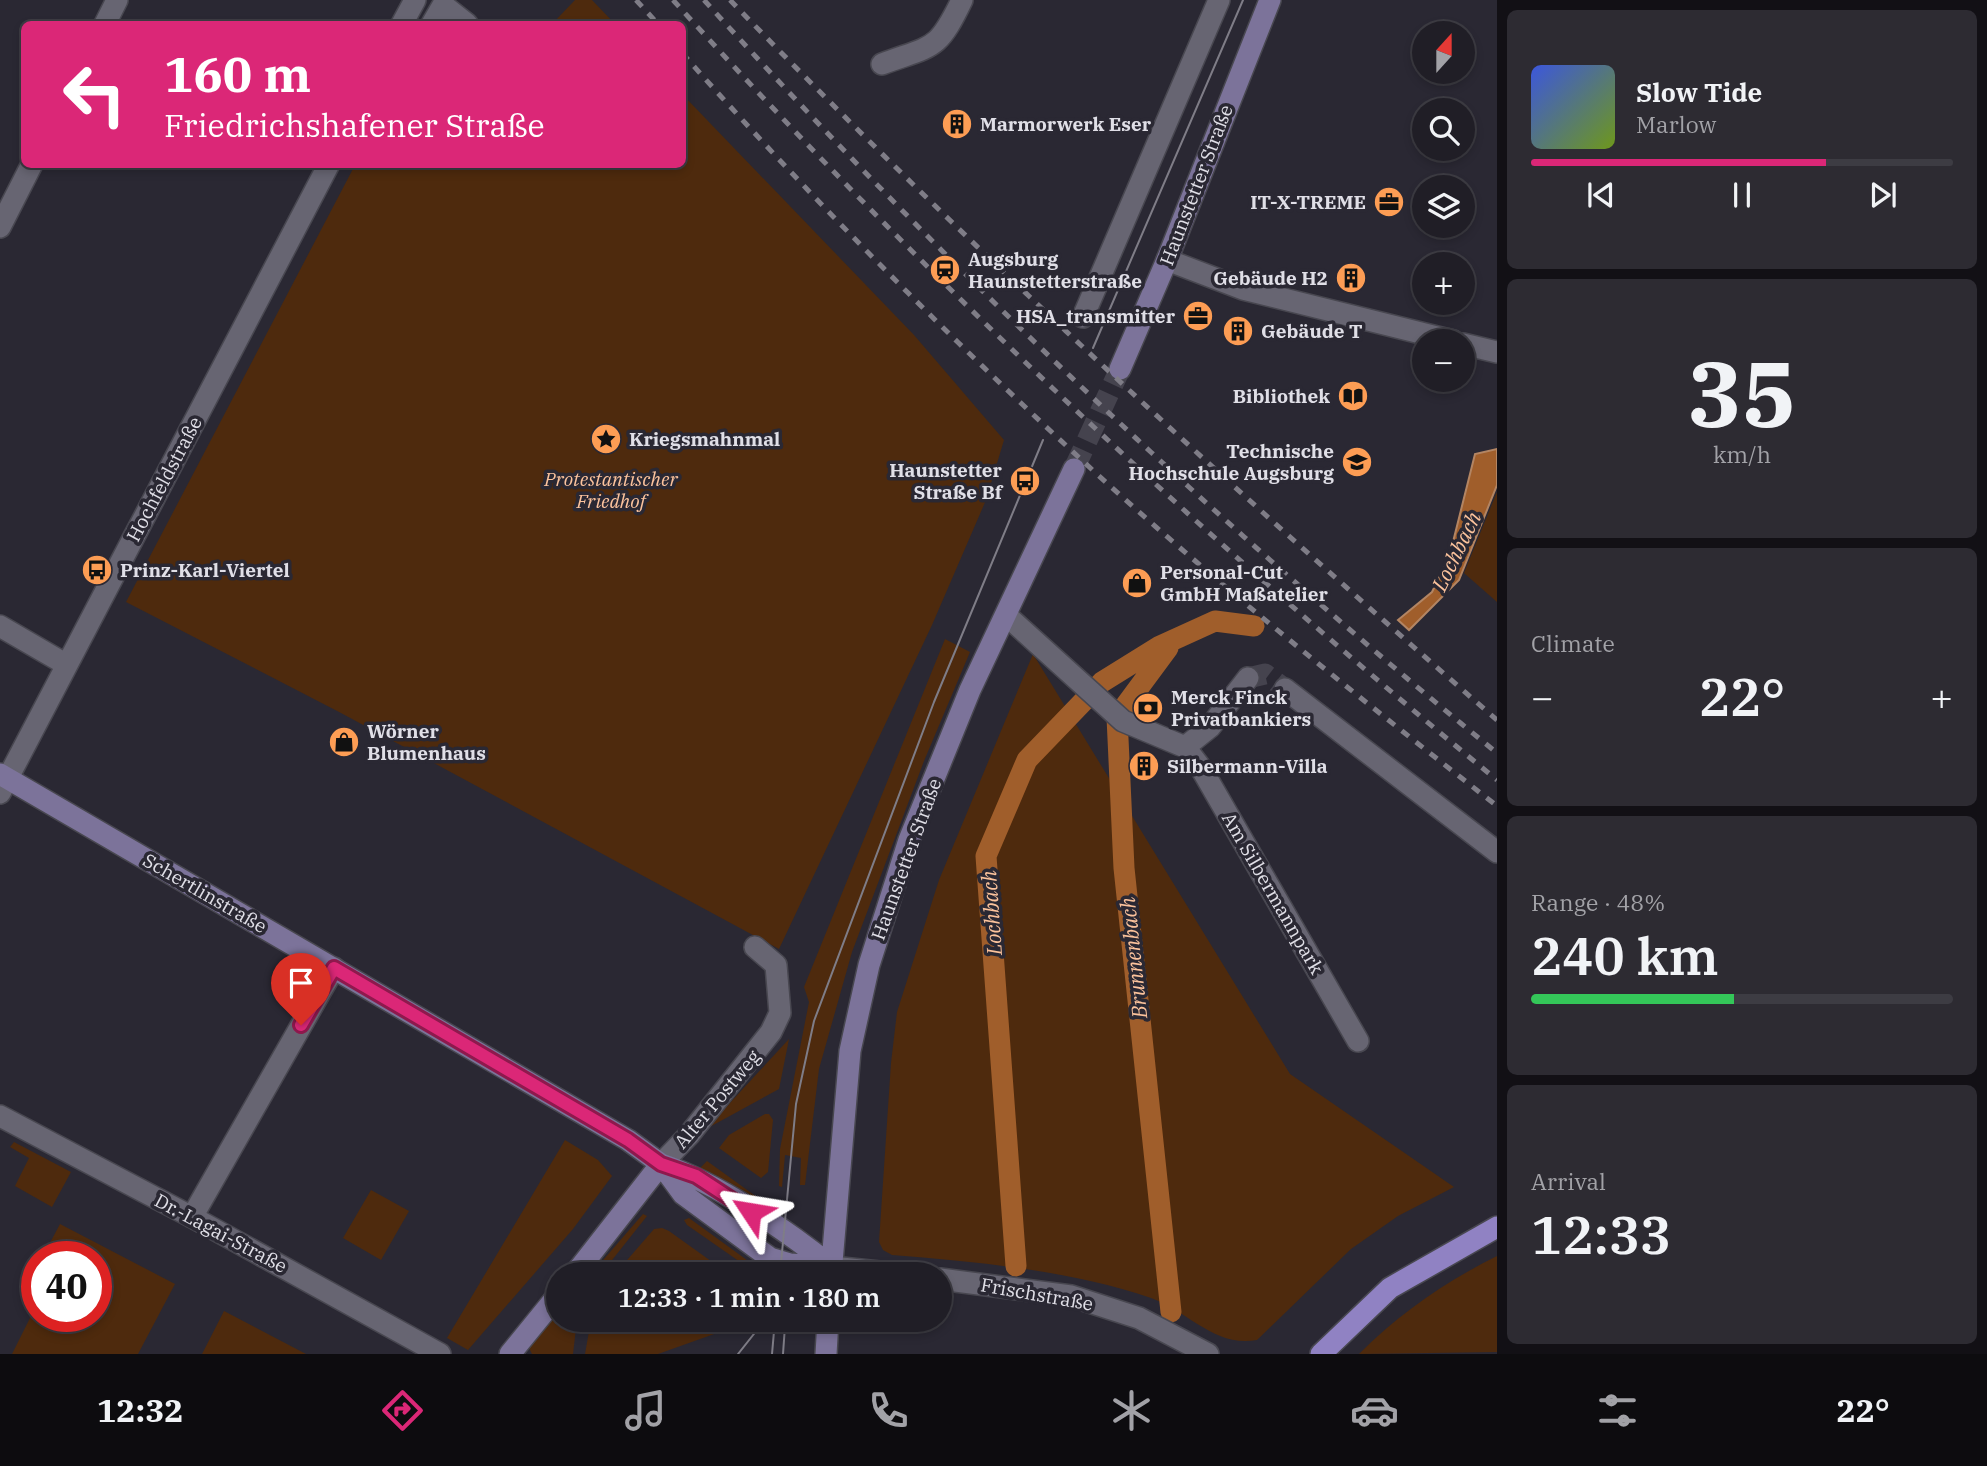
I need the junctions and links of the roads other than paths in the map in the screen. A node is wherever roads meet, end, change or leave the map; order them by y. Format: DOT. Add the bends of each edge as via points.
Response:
graph roads {
  1 [pos="117,0"];
  2 [pos="415,0"];
  3 [pos="962,0"];
  4 [pos="1219,0"];
  5 [pos="1270,0"];
  6 [pos="106,21"];
  7 [pos="404,21"];
  8 [pos="434,21"];
  9 [pos="463,21"];
  10 [pos="882,64"];
  11 [pos="30,168"];
  12 [pos="327,168"];
  13 [pos="0,228"];
  14 [pos="1167,260"];
  15 [pos="1083,317"];
  16 [pos="1412,331"];
  17 [pos="1475,347"];
  18 [pos="1497,352"];
  19 [pos="1120,369"];
  20 [pos="1074,469"];
  21 [pos="1006,614"];
  22 [pos="0,626"];
  23 [pos="67,665"];
  24 [pos="1248,678"];
  25 [pos="1284,689"];
  26 [pos="1185,747"];
  27 [pos="3,782"];
  28 [pos="1497,852"];
  29 [pos="755,947"];
  30 [pos="334,968"];
  31 [pos="1358,1041"];
  32 [pos="0,1116"];
  33 [pos="661,1164"];
  34 [pos="192,1217"];
  35 [pos="1497,1227"];
  36 [pos="584,1262"];
  37 [pos="783,1262"];
  38 [pos="822,1262"];
  39 [pos="832,1262"];
  40 [pos="952,1281"];
  41 [pos="546,1310"];
  42 [pos="827,1332"];
  43 [pos="440,1354"];
  44 [pos="510,1354"];
  45 [pos="826,1354"];
  46 [pos="1208,1354"];
  47 [pos="1321,1354"];
  1 -- 6 [label="street"];
  2 -- 7 [label="street"];
  3 -- 10 [label="street" via="941,39"];
  4 -- 15 [label="street"];
  5 -- 14 [label="street, Haunstetter Straße"];
  8 -- 9 [label="street" via="443,5"];
  11 -- 13 [label="street"];
  12 -- 23 [label="street, Hochfeldstraße"];
  14 -- 16 [label="street" via="1243,289"];
  14 -- 19 [label="street, Haunstetter Straße"];
  17 -- 18 [label="street"];
  20 -- 21 [label="street, Haunstetter Straße"];
  21 -- 26 [label="street" via="1110,710"];
  21 -- 39 [label="street, Haunstetter Straße" via="909,840 863,985 850,1051"];
  22 -- 23 [label="street"];
  23 -- 27 [label="street, Hochfeldstraße"];
  24 -- 26 [label="street" via="1210,727"];
  25 -- 28 [label="street"];
  26 -- 31 [label="street, Am Silbermannpark"];
  27 -- 30 [label="street, Schertlinstraße"];
  29 -- 33 [label="street, Alter Postweg" via="776,965 780,1013 771,1032"];
  30 -- 33 [label="street, Schertlinstraße" via="628,1140"];
  30 -- 34 [label="street"];
  32 -- 34 [label="street, Dr.-Lagai-Straße"];
  33 -- 36 [label="street, Alter Postweg"];
  33 -- 37 [label="street, Schertlinstraße" via="683,1194 770,1258"];
  33 -- 38 [label="street, Schertlinstraße" via="696,1176 793,1236"];
  34 -- 43 [label="street, Dr.-Lagai-Straße"];
  35 -- 47 [label="main road" via="1390,1289"];
  40 -- 46 [label="street, Frischstraße" via="1071,1296 1139,1318"];
  41 -- 44 [label="street"];
  42 -- 45 [label="street"];
}
